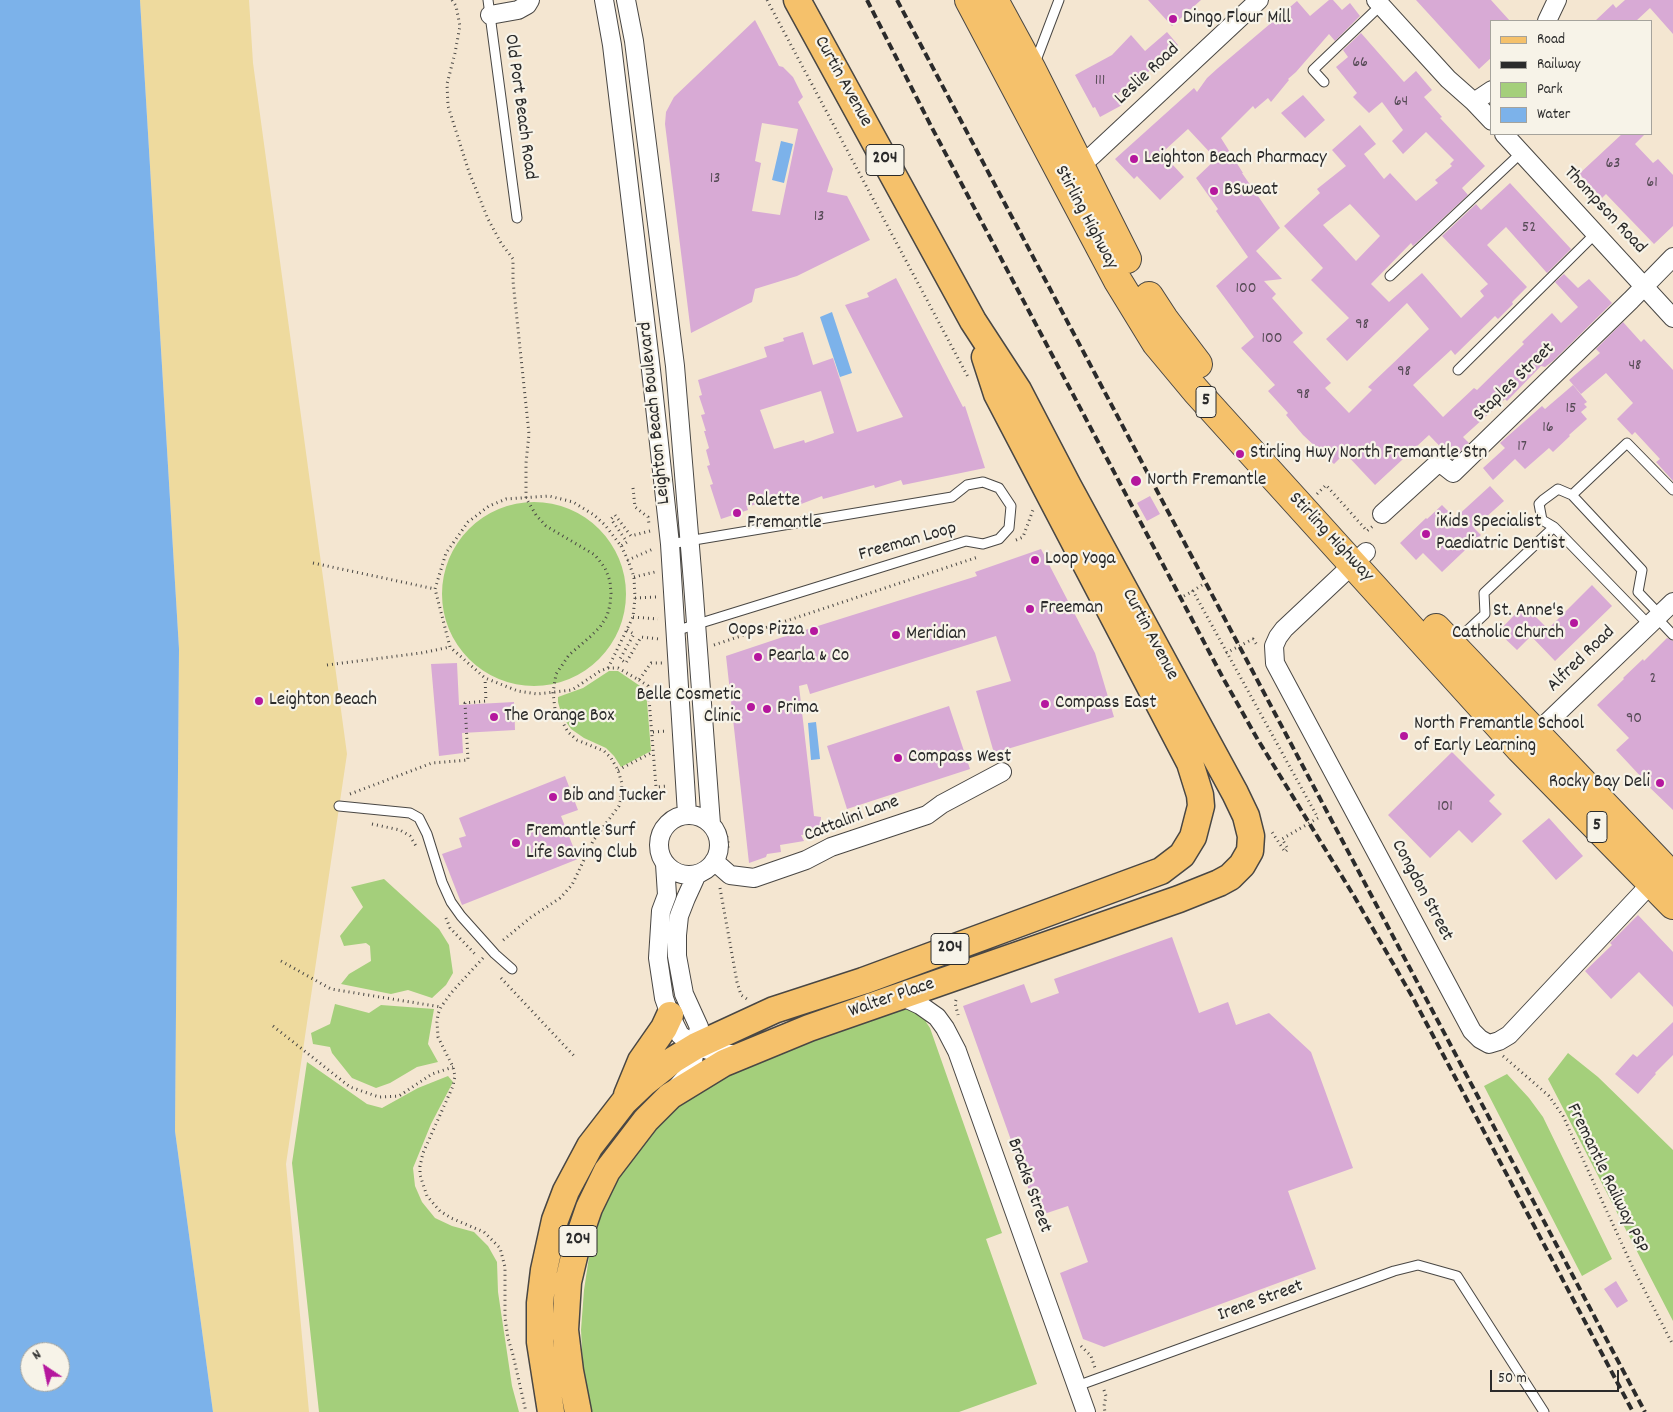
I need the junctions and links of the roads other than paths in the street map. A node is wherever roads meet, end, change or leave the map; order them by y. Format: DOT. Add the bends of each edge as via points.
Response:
graph roads {
  1 [pos="530,0"];
  2 [pos="604,0"];
  3 [pos="626,0"];
  4 [pos="797,0"];
  5 [pos="969,0"];
  6 [pos="994,0"];
  7 [pos="1059,0"];
  8 [pos="1259,0"];
  9 [pos="1557,0"];
  10 [pos="1378,3"];
  11 [pos="489,8"];
  12 [pos="1547,20"];
  13 [pos="623,43"];
  14 [pos="1022,76"];
  15 [pos="1324,82"];
  16 [pos="1490,91"];
  17 [pos="1474,102"];
  18 [pos="1490,119"];
  19 [pos="1505,135"];
  20 [pos="1521,153"];
  21 [pos="1072,172"];
  22 [pos="517,218"];
  23 [pos="1596,234"];
  24 [pos="1673,257"];
  25 [pos="1390,276"];
  26 [pos="1644,286"];
  27 [pos="1673,318"];
  28 [pos="973,321"];
  29 [pos="1458,370"];
  30 [pos="1673,490"];
  31 [pos="1572,495"];
  32 [pos="1382,514"];
  33 [pos="1554,527"];
  34 [pos="690,542"];
  35 [pos="662,547"];
  36 [pos="1362,548"];
  37 [pos="1673,602"];
  38 [pos="1655,619"];
  39 [pos="696,624"];
  40 [pos="670,635"];
  41 [pos="1673,635"];
  42 [pos="1452,645"];
  43 [pos="1528,741"];
  44 [pos="1002,772"];
  45 [pos="339,806"];
  46 [pos="687,814"];
  47 [pos="711,824"];
  48 [pos="1193,837"];
  49 [pos="1250,851"];
  50 [pos="714,861"];
  51 [pos="665,864"];
  52 [pos="1664,870"];
  53 [pos="697,874"];
  54 [pos="1673,905"];
  55 [pos="512,969"];
  56 [pos="900,996"];
  57 [pos="670,1015"];
  58 [pos="696,1046"];
  59 [pos="741,1055"];
  60 [pos="670,1096"];
  61 [pos="624,1102"];
  62 [pos="1077,1386"];
  63 [pos="551,1412"];
  64 [pos="578,1412"];
  65 [pos="1086,1412"];
  66 [pos="1544,1412"];
  1 -- 11 [label="street" via="518,10"];
  2 -- 13 [label="street, Leighton Beach Boulevard"];
  3 -- 13 [label="street, Leighton Beach Boulevard"];
  4 -- 28 [label="main road, Curtin Avenue / 204"];
  5 -- 14 [label="highway, Stirling Highway / 5"];
  6 -- 14 [label="highway, Stirling Highway / 5"];
  7 -- 14 [label="lane"];
  8 -- 21 [label="street, Leslie Road"];
  9 -- 12 [label="street"];
  10 -- 15 [label="lane" via="1313,70"];
  10 -- 17 [label="street" via="1448,79"];
  11 -- 22 [label="lane, Old Port Beach Road"];
  13 -- 34 [label="street, Leighton Beach Boulevard" via="675,366"];
  13 -- 35 [label="street, Leighton Beach Boulevard" via="651,370"];
  14 -- 21 [label="highway, Stirling Highway / 5"];
  16 -- 17 [label="street"];
  17 -- 18 [label="street"];
  19 -- 20 [label="street, Thompson Road"];
  20 -- 23 [label="street, Thompson Road"];
  20 -- 25 [label="lane"];
  21 -- 36 [label="highway, Stirling Highway / 5" via="1181,344"];
  23 -- 26 [label="street, Thompson Road"];
  23 -- 29 [label="lane"];
  24 -- 26 [label="street, Staples Street"];
  26 -- 27 [label="street, Thompson Road"];
  26 -- 32 [label="street, Staples Street" via="1453,472 1439,462"];
  28 -- 48 [label="main road, Curtin Avenue / 204" via="998,394 1190,763 1201,806"];
  28 -- 49 [label="main road, Curtin Avenue / 204" via="1018,390 1235,793 1246,816 1251,836"];
  30 -- 31 [label="lane" via="1627,442"];
  31 -- 33 [label="lane" via="1558,489 1539,504 1542,520"];
  31 -- 38 [label="lane" via="1642,570 1638,592"];
  33 -- 38 [label="lane"];
  33 -- 42 [label="lane" via="1484,593 1485,614"];
  34 -- 35 [label="lane, Freeman Loop"];
  34 -- 39 [label="street, Leighton Beach Boulevard"];
  34 -- 39 [label="lane, Freeman Loop" via="952,497 967,484 983,482 999,488 1012,506 1009,528 999,539 982,544 966,541"];
  35 -- 40 [label="street, Leighton Beach Boulevard"];
  36 -- 42 [label="highway, Stirling Highway / 5"];
  36 -- 43 [label="highway, Stirling Highway / 5"];
  36 -- 52 [label="street, Congdon Street" via="1284,629 1274,646 1273,655 1472,1031 1489,1044 1509,1035"];
  37 -- 38 [label="street, Alfred Road"];
  38 -- 41 [label="lane"];
  38 -- 43 [label="street, Alfred Road"];
  39 -- 40 [label="lane, Freeman Loop"];
  39 -- 47 [label="street, Leighton Beach Boulevard"];
  40 -- 46 [label="street, Leighton Beach Boulevard" via="677,665"];
  42 -- 43 [label="highway, Stirling Highway / 5"];
  43 -- 52 [label="highway, Stirling Highway / 5"];
  44 -- 50 [label="street, Cattalini Lane" via="927,814 754,878 730,875"];
  45 -- 55 [label="lane" via="410,813 420,818 452,902 461,916"];
  46 -- 47 [label="street" via="701,817"];
  46 -- 51 [label="street" via="678,816 660,834 659,850"];
  47 -- 50 [label="street" via="719,841"];
  48 -- 58 [label="main road, Walter Place / 204" via="1182,855 1161,871 864,981 774,1010"];
  49 -- 56 [label="main road, Walter Place / 204" via="1242,866 1219,883"];
  50 -- 53 [label="street"];
  51 -- 53 [label="street" via="675,872"];
  51 -- 57 [label="street" via="667,895 661,912 658,958"];
  52 -- 54 [label="highway, Stirling Highway / 5"];
  53 -- 58 [label="street" via="679,916 676,956 684,994 699,1026"];
  56 -- 59 [label="main road, Walter Place / 204"];
  56 -- 62 [label="street, Bracks Street" via="937,1017 956,1052"];
  57 -- 58 [label="street" via="680,1035"];
  57 -- 61 [label="main road" via="641,1060"];
  58 -- 59 [label="street"];
  58 -- 60 [label="street" via="684,1079"];
  58 -- 61 [label="main road, 204" via="660,1070"];
  59 -- 60 [label="main road, Walter Place / 204"];
  60 -- 64 [label="main road, 204" via="646,1120 607,1171 578,1240 568,1282 565,1330"];
  61 -- 63 [label="main road, 204" via="601,1130 576,1171 555,1220 540,1303 540,1342"];
  62 -- 65 [label="street, Bracks Street"];
  62 -- 66 [label="lane, Irene Street" via="1418,1265 1457,1276"];
}
